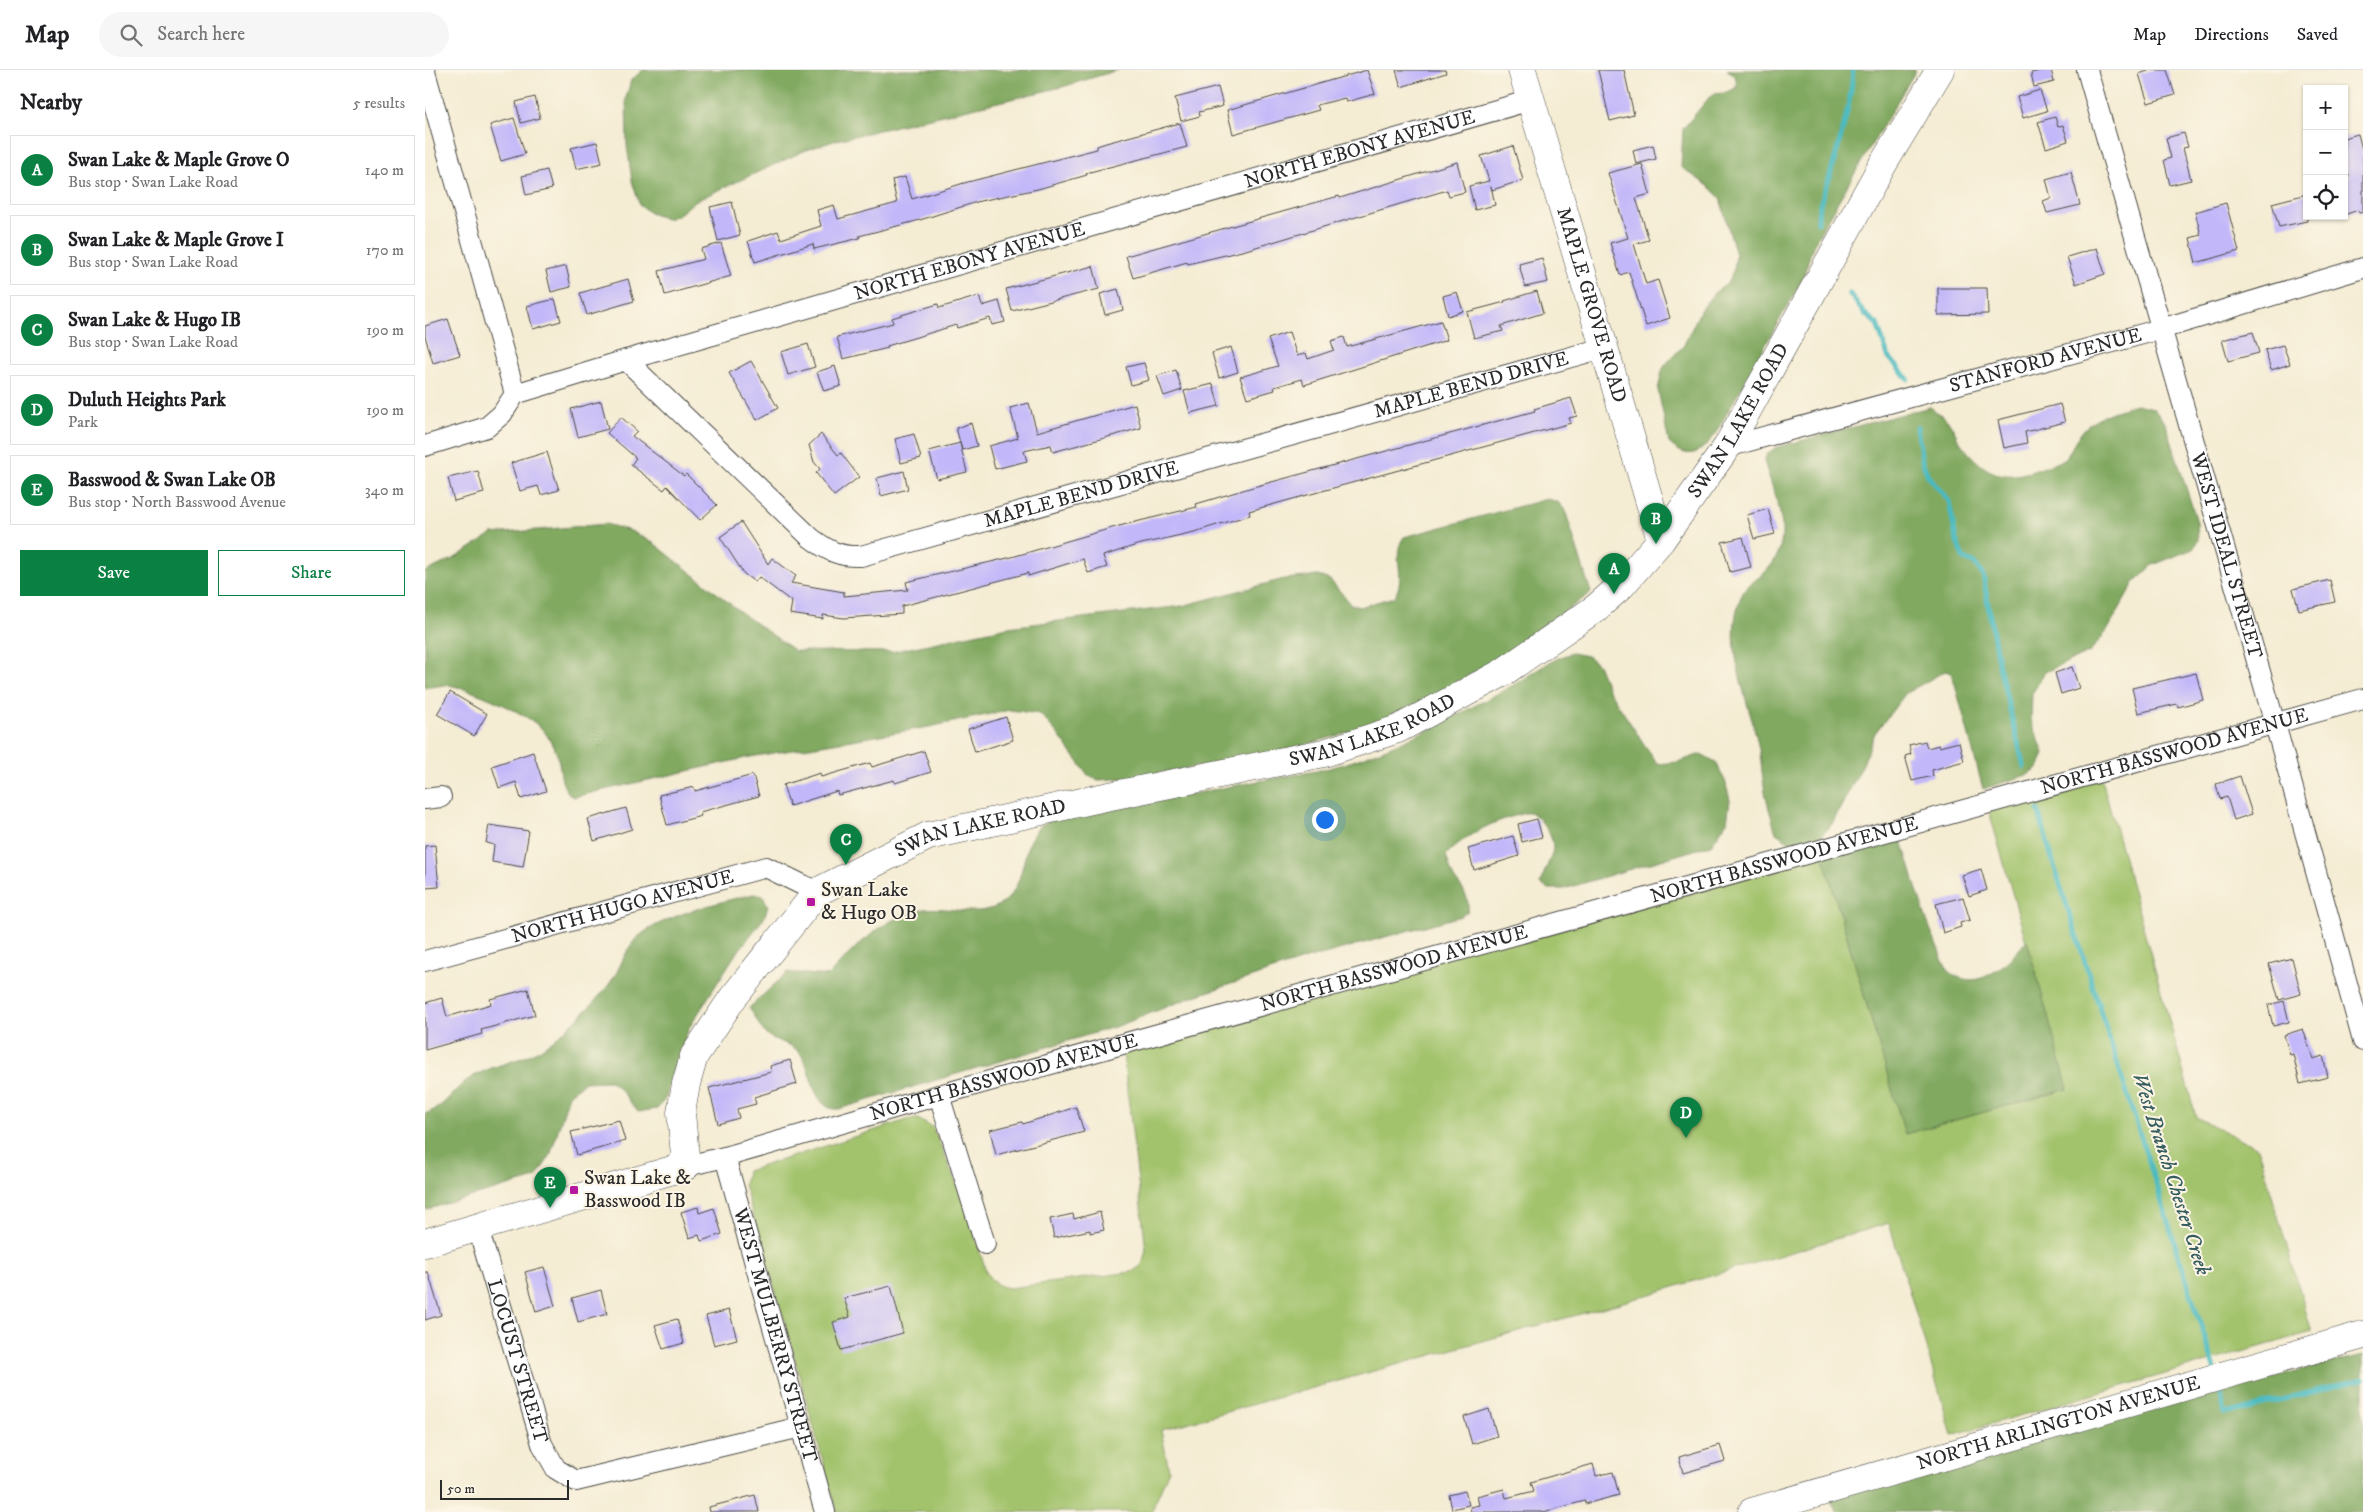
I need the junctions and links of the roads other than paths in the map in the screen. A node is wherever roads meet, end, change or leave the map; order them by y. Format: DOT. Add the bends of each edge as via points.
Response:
graph roads {
  1 [pos="1522,70"];
  2 [pos="1940,70"];
  3 [pos="2087,70"];
  4 [pos="425,72"];
  5 [pos="1531,100"];
  6 [pos="2363,268"];
  7 [pos="2161,329"];
  8 [pos="1603,348"];
  9 [pos="626,360"];
  10 [pos="515,394"];
  11 [pos="425,446"];
  12 [pos="1727,447"];
  13 [pos="1661,540"];
  14 [pos="2363,699"];
  15 [pos="2275,724"];
  16 [pos="817,892"];
  17 [pos="425,961"];
  18 [pos="2363,1041"];
  19 [pos="939,1095"];
  20 [pos="725,1157"];
  21 [pos="686,1166"];
  22 [pos="478,1228"];
  23 [pos="425,1243"];
  24 [pos="985,1244"];
  25 [pos="2363,1335"];
  26 [pos="801,1427"];
  27 [pos="825,1512"];
  28 [pos="1752,1512"];
  1 -- 5 [label="street, MAPLE GROVE ROAD"];
  2 -- 12 [label="street, SWAN LAKE ROAD" via="1883,164"];
  3 -- 7 [label="street, WEST IDEAL STREET"];
  4 -- 10 [label="street"];
  5 -- 8 [label="street, MAPLE GROVE ROAD"];
  5 -- 9 [label="street, NORTH EBONY AVENUE"];
  6 -- 7 [label="street, STANFORD AVENUE"];
  7 -- 12 [label="street, STANFORD AVENUE"];
  7 -- 15 [label="street, WEST IDEAL STREET"];
  8 -- 9 [label="street, MAPLE BEND DRIVE" via="861,556 848,557 835,554 811,538"];
  8 -- 13 [label="street, MAPLE GROVE ROAD"];
  9 -- 10 [label="street, NORTH EBONY AVENUE"];
  10 -- 11 [label="street" via="487,427"];
  12 -- 13 [label="street, SWAN LAKE ROAD"];
  13 -- 16 [label="street, SWAN LAKE ROAD" via="1621,586 1596,608 1502,673 1398,729 1324,753 928,836"];
  14 -- 15 [label="street, NORTH BASSWOOD AVENUE"];
  15 -- 18 [label="street, WEST IDEAL STREET"];
  15 -- 19 [label="street, NORTH BASSWOOD AVENUE"];
  16 -- 17 [label="street, NORTH HUGO AVENUE" via="766,867"];
  16 -- 21 [label="street, SWAN LAKE ROAD" via="731,1000 694,1056 681,1113"];
  19 -- 20 [label="street, NORTH BASSWOOD AVENUE"];
  19 -- 24 [label="street"];
  20 -- 21 [label="street, NORTH BASSWOOD AVENUE"];
  20 -- 26 [label="street, WEST MULBERRY STREET"];
  21 -- 22 [label="street, NORTH BASSWOOD AVENUE"];
  22 -- 23 [label="street, NORTH BASSWOOD AVENUE"];
  22 -- 26 [label="street, LOCUST STREET" via="542,1444 556,1469 576,1481"];
  25 -- 28 [label="street, NORTH ARLINGTON AVENUE"];
  26 -- 27 [label="street, WEST MULBERRY STREET"];
}
